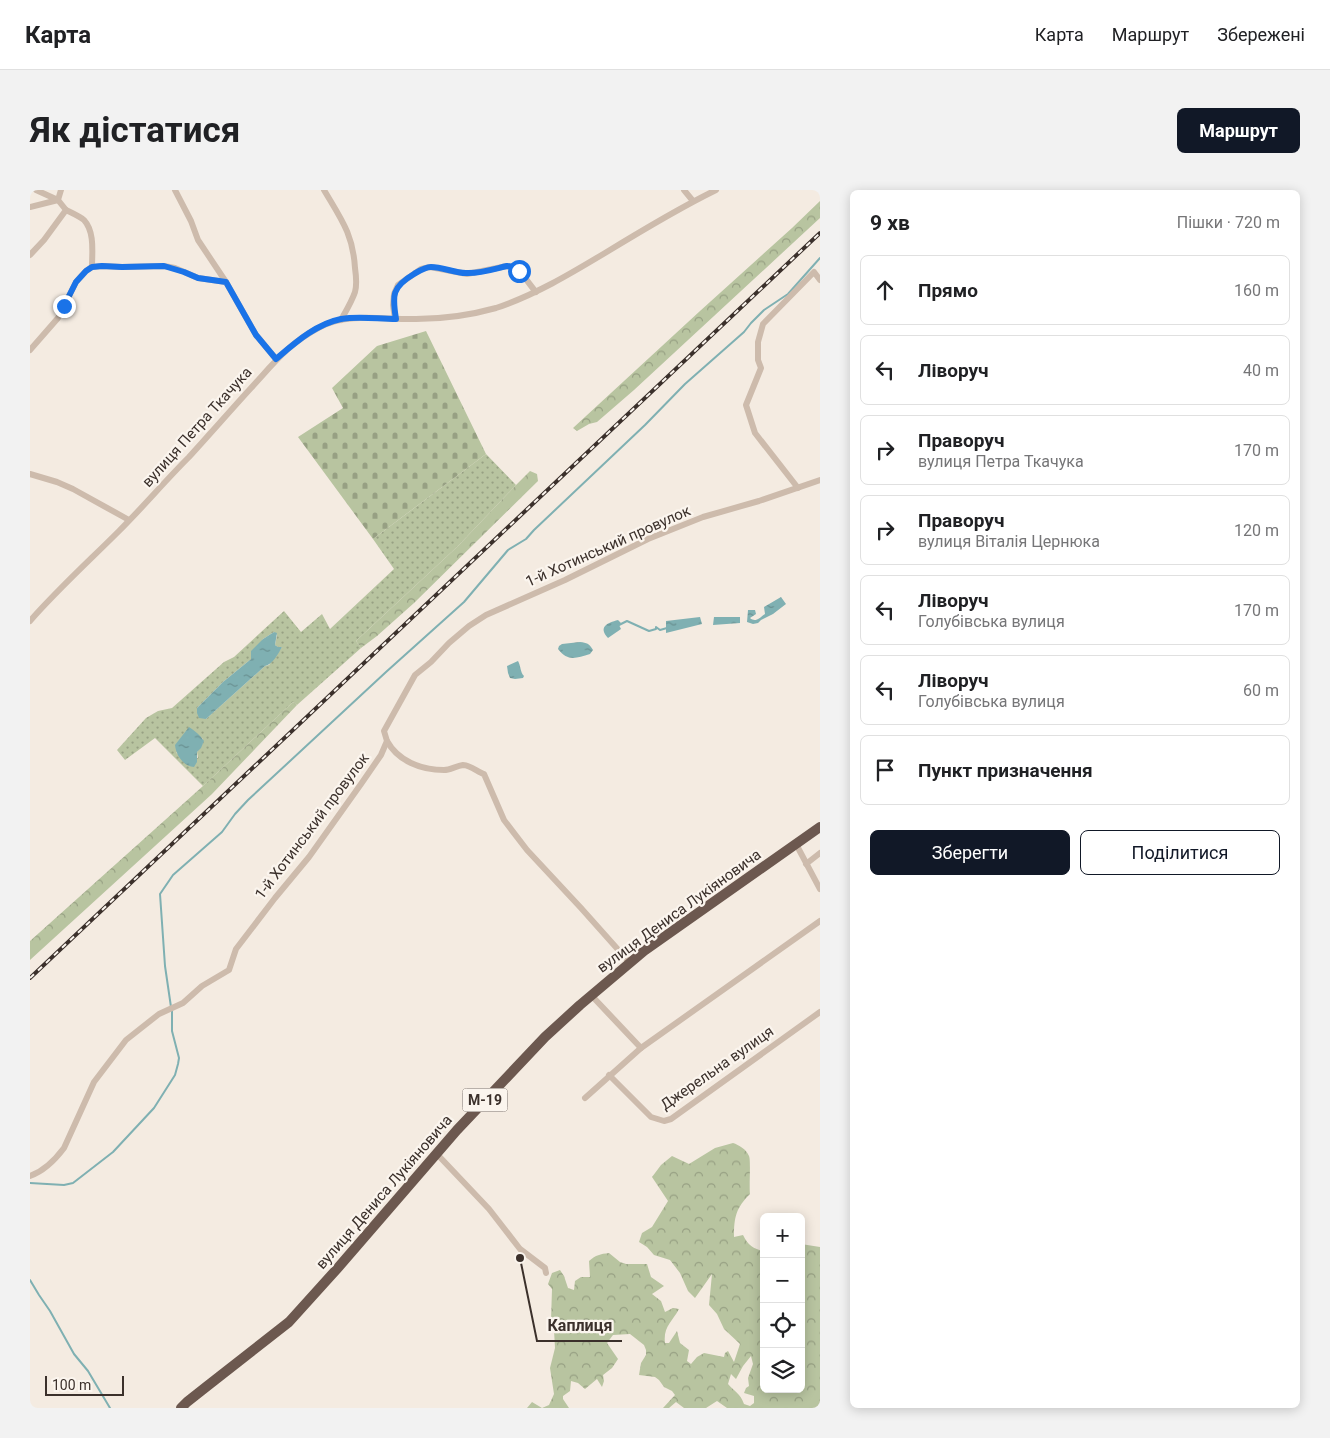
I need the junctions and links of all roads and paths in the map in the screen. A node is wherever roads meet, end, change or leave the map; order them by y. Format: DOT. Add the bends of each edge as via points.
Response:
graph roads {
  1 [pos="36,190"];
  2 [pos="61,190"];
  3 [pos="175,190"];
  4 [pos="324,190"];
  5 [pos="684,190"];
  6 [pos="716,190"];
  7 [pos="58,200"];
  8 [pos="693,201"];
  9 [pos="30,207"];
  10 [pos="66,210"];
  11 [pos="30,255"];
  12 [pos="92,267"];
  13 [pos="820,280"];
  14 [pos="226,282"];
  15 [pos="536,292"];
  16 [pos="396,319"];
  17 [pos="341,320"];
  18 [pos="30,350"];
  19 [pos="276,359"];
  20 [pos="30,474"];
  21 [pos="820,480"];
  22 [pos="798,488"];
  23 [pos="129,520"];
  24 [pos="30,621"];
  25 [pos="386,741"];
  26 [pos="820,827"];
  27 [pos="796,844"];
  28 [pos="820,853"];
  29 [pos="806,864"];
  30 [pos="820,889"];
  31 [pos="820,921"];
  32 [pos="630,964"];
  33 [pos="591,995"];
  34 [pos="820,1012"];
  35 [pos="641,1048"];
  36 [pos="609,1075"];
  37 [pos="585,1098"];
  38 [pos="436,1153"];
  39 [pos="30,1176"];
  40 [pos="546,1273"];
  41 [pos="181,1408"];
  1 -- 7 [label="street"];
  2 -- 7 [label="street"];
  3 -- 14 [label="street" via="198,240"];
  4 -- 17 [label="street" via="346,226 355,258 355,291"];
  5 -- 8 [label="street"];
  6 -- 8 [label="street, вулиця Петра Ткачука"];
  7 -- 9 [label="street"];
  7 -- 10 [label="street"];
  8 -- 15 [label="street, вулиця Петра Ткачука"];
  10 -- 11 [label="street"];
  10 -- 12 [label="street" via="88,226"];
  12 -- 14 [label="street" via="164,266 198,278"];
  12 -- 18 [label="street" via="76,282 58,318"];
  13 -- 22 [label="street" via="814,272 763,324 758,342 761,368 746,405 755,433"];
  14 -- 19 [label="street" via="256,335"];
  15 -- 16 [label="street, вулиця Петра Ткачука" via="496,308 460,316"];
  15 -- 16 [label="street" via="514,267 468,274 430,267 421,269 398,285 394,294"];
  16 -- 17 [label="street, вулиця Петра Ткачука"];
  17 -- 19 [label="street, вулиця Петра Ткачука" via="297,340"];
  19 -- 23 [label="street, вулиця Петра Ткачука"];
  20 -- 23 [label="street" via="73,489"];
  21 -- 22 [label="street, 1-й Хотинський провулок"];
  22 -- 25 [label="street, 1-й Хотинський провулок" via="703,517 648,539 508,604 469,626 415,674 384,731"];
  23 -- 24 [label="street, вулиця Петра Ткачука"];
  25 -- 32 [label="street" via="399,756 418,766 445,770 464,765 484,774 504,820 527,850"];
  25 -- 39 [label="street, 1-й Хотинський провулок" via="381,755 309,857 236,949 229,970 202,986 183,1003 159,1014 126,1040 94,1082 64,1148 44,1169"];
  26 -- 27 [label="highway, вулиця Дениса Лукіяновича / М-19"];
  27 -- 29 [label="street"];
  27 -- 32 [label="highway, вулиця Дениса Лукіяновича / М-19"];
  28 -- 29 [label="street"];
  29 -- 30 [label="street"];
  31 -- 35 [label="street"];
  32 -- 33 [label="highway, вулиця Дениса Лукіяновича / М-19"];
  33 -- 35 [label="street"];
  33 -- 38 [label="highway, вулиця Дениса Лукіяновича / М-19" via="545,1038"];
  34 -- 36 [label="street, Джерельна вулиця" via="671,1119 664,1121 651,1117"];
  35 -- 36 [label="street"];
  36 -- 37 [label="street"];
  38 -- 40 [label="street" via="489,1209 520,1249 545,1268"];
  38 -- 41 [label="highway, вулиця Дениса Лукіяновича / М-19" via="289,1322"];
}
